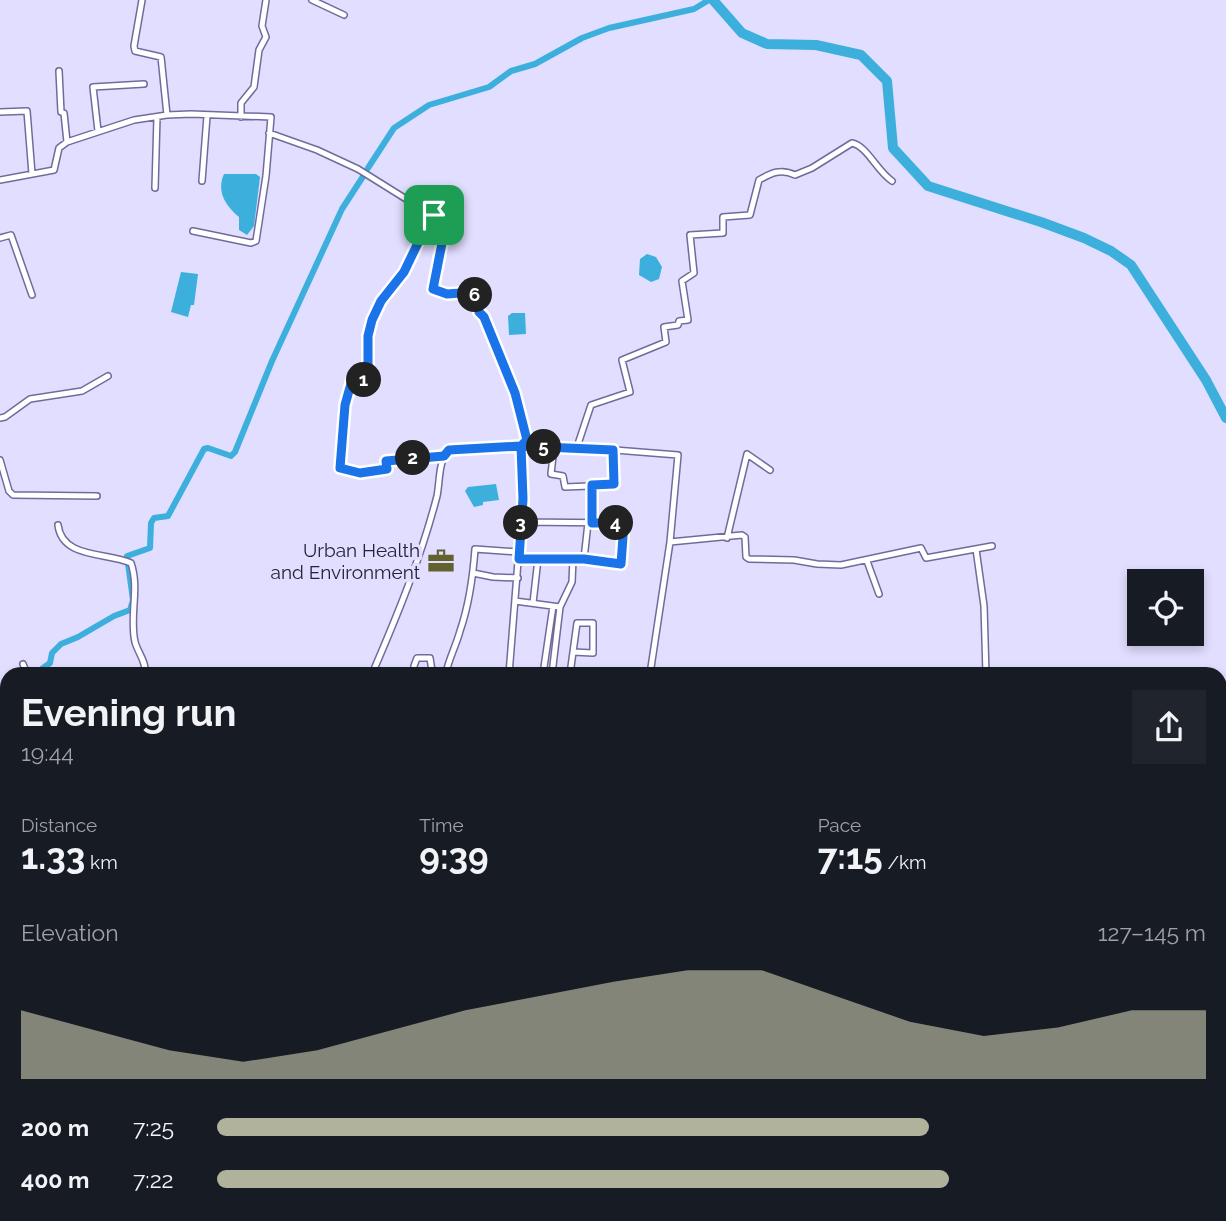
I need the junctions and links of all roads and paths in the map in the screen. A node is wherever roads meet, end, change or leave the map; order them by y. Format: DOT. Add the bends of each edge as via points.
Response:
graph roads {
  1 [pos="142,0"];
  2 [pos="266,0"];
  3 [pos="312,0"];
  4 [pos="344,15"];
  5 [pos="59,71"];
  6 [pos="144,84"];
  7 [pos="0,112"];
  8 [pos="166,115"];
  9 [pos="207,116"];
  10 [pos="156,117"];
  11 [pos="241,117"];
  12 [pos="97,131"];
  13 [pos="269,133"];
  14 [pos="67,142"];
  15 [pos="32,174"];
  16 [pos="0,180"];
  17 [pos="202,181"];
  18 [pos="892,181"];
  19 [pos="155,188"];
  20 [pos="434,215"];
  21 [pos="193,231"];
  22 [pos="0,238"];
  23 [pos="32,295"];
  24 [pos="108,376"];
  25 [pos="0,418"];
  26 [pos="521,446"];
  27 [pos="554,447"];
  28 [pos="577,447"];
  29 [pos="613,450"];
  30 [pos="444,456"];
  31 [pos="0,460"];
  32 [pos="770,470"];
  33 [pos="592,485"];
  34 [pos="97,496"];
  35 [pos="521,522"];
  36 [pos="590,523"];
  37 [pos="58,525"];
  38 [pos="727,538"];
  39 [pos="670,542"];
  40 [pos="992,547"];
  41 [pos="976,549"];
  42 [pos="519,555"];
  43 [pos="538,559"];
  44 [pos="573,559"];
  45 [pos="584,559"];
  46 [pos="867,561"];
  47 [pos="473,573"];
  48 [pos="518,578"];
  49 [pos="879,594"];
  50 [pos="515,601"];
  51 [pos="533,603"];
  52 [pos="556,606"];
  53 [pos="573,652"];
  54 [pos="23,664"];
  55 [pos="24,667"];
  56 [pos="146,667"];
  57 [pos="375,667"];
  58 [pos="414,667"];
  59 [pos="431,667"];
  60 [pos="447,667"];
  61 [pos="510,667"];
  62 [pos="544,667"];
  63 [pos="552,667"];
  64 [pos="571,667"];
  65 [pos="651,667"];
  66 [pos="986,667"];
  1 -- 8 [label="street" via="135,51 161,57"];
  2 -- 11 [label="street" via="262,26 266,37 259,50 254,87 241,103"];
  3 -- 4 [label="street"];
  5 -- 14 [label="street"];
  6 -- 12 [label="street" via="93,87"];
  7 -- 15 [label="street" via="27,111"];
  8 -- 9 [label="street"];
  8 -- 10 [label="street"];
  9 -- 11 [label="street"];
  9 -- 17 [label="street"];
  10 -- 12 [label="street"];
  10 -- 19 [label="street"];
  11 -- 13 [label="street" via="271,117"];
  12 -- 14 [label="street"];
  13 -- 20 [label="street" via="358,169"];
  13 -- 21 [label="street" via="256,241"];
  14 -- 15 [label="street" via="60,148 54,170"];
  15 -- 16 [label="street"];
  18 -- 28 [label="street" via="852,143 813,168 794,175 773,172 759,180 750,215 723,217 723,233 690,235 694,273 682,281 687,320 664,327 666,342 622,360 629,392 591,405"];
  20 -- 26 [label="street" via="443,222 444,233 433,289 447,294 474,292 515,393 527,440"];
  20 -- 30 [label="street" via="372,320 368,380 352,380 345,405 340,468 360,473 387,469 386,461"];
  22 -- 23 [label="street" via="11,235"];
  24 -- 25 [label="street" via="82,391 30,400"];
  26 -- 27 [label="street"];
  26 -- 30 [label="street" via="449,450"];
  26 -- 35 [label="street"];
  27 -- 28 [label="street"];
  27 -- 33 [label="street" via="551,474 563,476 564,487"];
  28 -- 29 [label="street"];
  29 -- 33 [label="street" via="614,484"];
  29 -- 39 [label="street" via="678,455"];
  30 -- 57 [label="street" via="427,532"];
  31 -- 34 [label="street" via="13,495"];
  32 -- 38 [label="street" via="747,454"];
  33 -- 36 [label="street"];
  35 -- 36 [label="street"];
  35 -- 42 [label="street"];
  36 -- 45 [label="street"];
  36 -- 45 [label="street" via="624,523 621,564"];
  37 -- 56 [label="street" via="65,543 131,563 135,642"];
  38 -- 39 [label="street"];
  38 -- 46 [label="street" via="744,536 749,559 841,565"];
  39 -- 65 [label="street"];
  40 -- 41 [label="street"];
  41 -- 46 [label="street" via="926,558 921,548"];
  41 -- 66 [label="street"];
  42 -- 43 [label="street"];
  42 -- 47 [label="street" via="475,549"];
  42 -- 48 [label="street"];
  43 -- 44 [label="street"];
  43 -- 51 [label="street"];
  44 -- 45 [label="street"];
  44 -- 52 [label="street" via="572,582"];
  46 -- 49 [label="street"];
  47 -- 48 [label="street"];
  47 -- 60 [label="street"];
  48 -- 50 [label="street"];
  50 -- 51 [label="street"];
  50 -- 61 [label="street"];
  51 -- 52 [label="street"];
  52 -- 62 [label="street"];
  52 -- 63 [label="street"];
  53 -- 53 [label="street" via="577,623 593,624 593,653"];
  53 -- 64 [label="street"];
  54 -- 55 [label="street"];
  58 -- 59 [label="street" via="417,658 430,658"];
}
